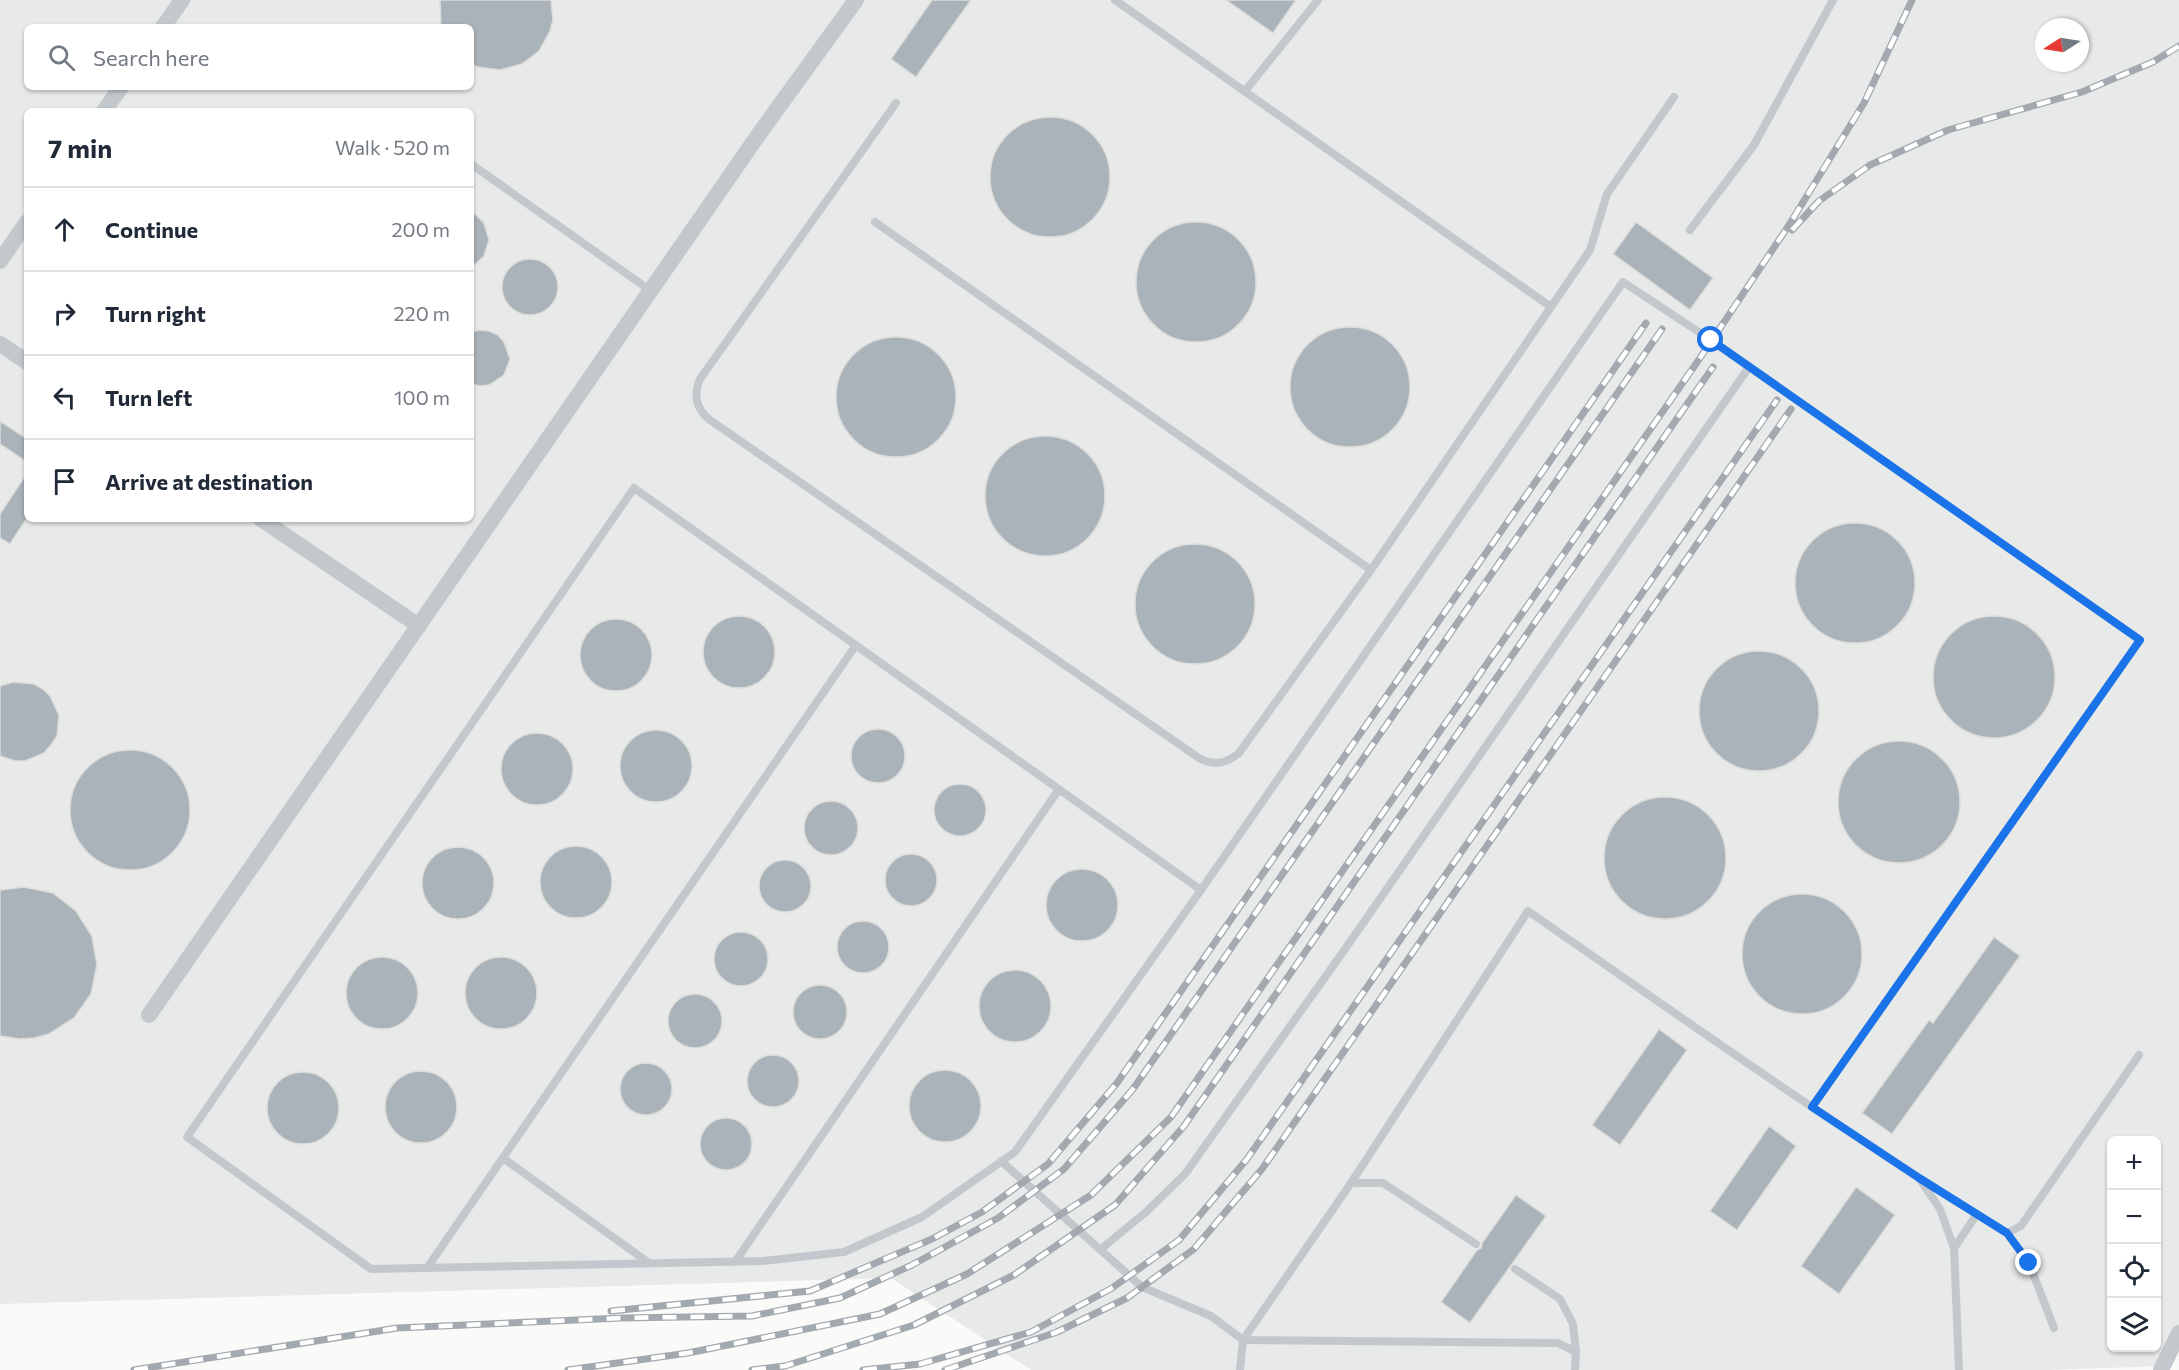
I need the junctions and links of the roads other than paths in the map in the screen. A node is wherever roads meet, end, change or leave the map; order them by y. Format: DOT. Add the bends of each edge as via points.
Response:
graph roads {
  1 [pos="182,0"];
  2 [pos="856,0"];
  3 [pos="1115,0"];
  4 [pos="1318,0"];
  5 [pos="1833,0"];
  6 [pos="165,24"];
  7 [pos="119,90"];
  8 [pos="1245,92"];
  9 [pos="1674,96"];
  10 [pos="896,103"];
  11 [pos="106,108"];
  12 [pos="474,166"];
  13 [pos="875,222"];
  14 [pos="24,226"];
  15 [pos="1690,230"];
  16 [pos="0,261"];
  17 [pos="651,291"];
  18 [pos="1551,307"];
  19 [pos="0,344"];
  20 [pos="24,360"];
  21 [pos="1749,367"];
  22 [pos="265,522"];
  23 [pos="1371,570"];
  24 [pos="419,626"];
  25 [pos="856,645"];
  26 [pos="1059,789"];
  27 [pos="1201,890"];
  28 [pos="149,1015"];
  29 [pos="2139,1055"];
  30 [pos="1812,1107"];
  31 [pos="503,1158"];
  32 [pos="1001,1161"];
  33 [pos="1919,1178"];
  34 [pos="1351,1183"];
  35 [pos="1977,1214"];
  36 [pos="2007,1233"];
  37 [pos="1476,1244"];
  38 [pos="1954,1248"];
  39 [pos="1101,1249"];
  40 [pos="735,1262"];
  41 [pos="649,1263"];
  42 [pos="427,1268"];
  43 [pos="1515,1269"];
  44 [pos="2054,1328"];
  45 [pos="2179,1333"];
  46 [pos="1243,1340"];
  47 [pos="1576,1352"];
  48 [pos="1240,1370"];
  49 [pos="1575,1370"];
  50 [pos="1959,1370"];
  51 [pos="2161,1370"];
  1 -- 6 [label="street"];
  2 -- 17 [label="street"];
  3 -- 8 [label="lane"];
  4 -- 8 [label="lane"];
  5 -- 15 [label="lane" via="1754,145"];
  7 -- 11 [label="street"];
  8 -- 18 [label="lane"];
  9 -- 18 [label="lane" via="1607,194 1590,250"];
  10 -- 23 [label="lane" via="700,380 695,397 703,414 1207,762 1224,763 1239,753"];
  12 -- 17 [label="lane"];
  13 -- 23 [label="lane"];
  14 -- 16 [label="street"];
  17 -- 24 [label="street"];
  18 -- 23 [label="lane"];
  19 -- 20 [label="street"];
  21 -- 27 [label="lane" via="1623,282"];
  21 -- 30 [label="lane" via="2140,640"];
  21 -- 39 [label="lane" via="1185,1174"];
  22 -- 24 [label="street"];
  24 -- 28 [label="street"];
  25 -- 26 [label="lane"];
  25 -- 31 [label="lane"];
  25 -- 42 [label="lane" via="634,488 187,1137 371,1269"];
  26 -- 27 [label="lane"];
  26 -- 40 [label="lane"];
  27 -- 32 [label="lane" via="1015,1152"];
  29 -- 36 [label="lane" via="2021,1226"];
  30 -- 33 [label="lane"];
  30 -- 34 [label="lane" via="1528,911"];
  31 -- 41 [label="lane"];
  31 -- 42 [label="lane"];
  32 -- 39 [label="lane"];
  32 -- 40 [label="lane" via="922,1217 844,1251"];
  33 -- 35 [label="lane"];
  33 -- 38 [label="lane" via="1940,1209"];
  34 -- 37 [label="lane" via="1383,1183"];
  34 -- 46 [label="lane"];
  35 -- 36 [label="lane"];
  35 -- 38 [label="lane"];
  36 -- 44 [label="lane" via="2029,1263"];
  38 -- 50 [label="lane"];
  39 -- 46 [label="lane" via="1142,1287 1211,1316"];
  40 -- 41 [label="lane"];
  41 -- 42 [label="lane"];
  43 -- 47 [label="lane" via="1560,1299 1573,1324"];
  45 -- 51 [label="street"];
  46 -- 47 [label="lane" via="1558,1343"];
  46 -- 48 [label="lane"];
  47 -- 49 [label="lane"];
}
